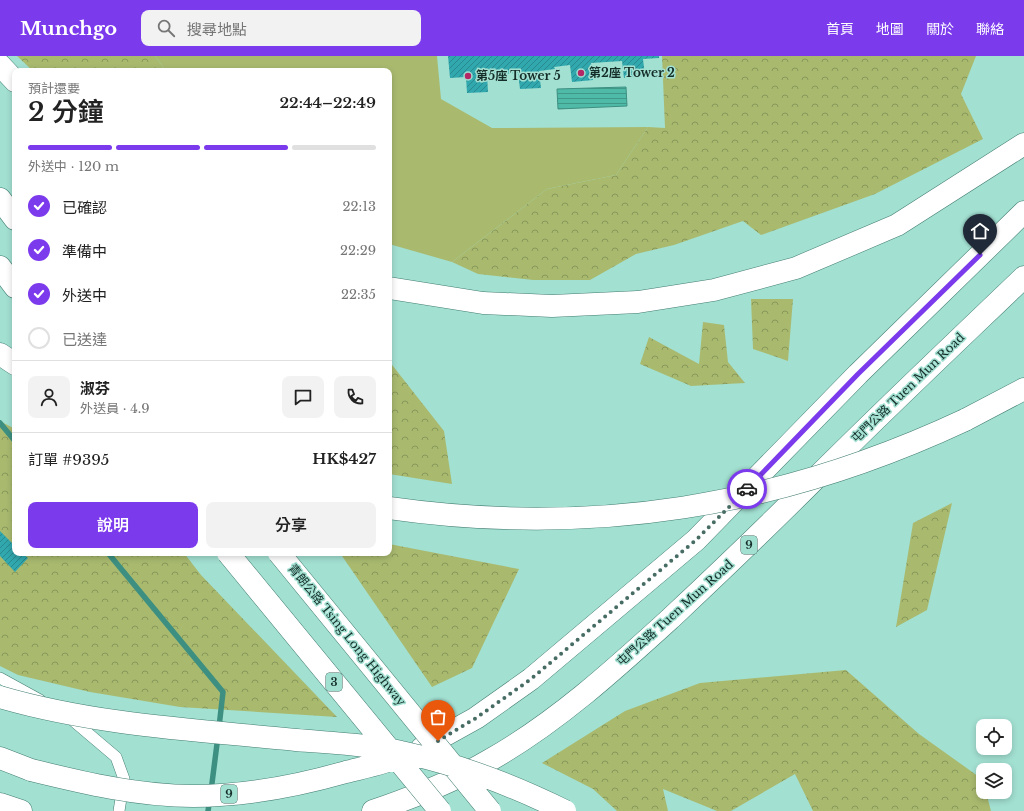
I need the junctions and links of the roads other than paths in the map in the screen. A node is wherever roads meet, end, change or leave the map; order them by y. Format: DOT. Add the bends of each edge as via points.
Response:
graph roads {
  1 [pos="0,65"];
  2 [pos="12,78"];
  3 [pos="1024,144"];
  4 [pos="0,199"];
  5 [pos="1024,212"];
  6 [pos="12,215"];
  7 [pos="0,267"];
  8 [pos="1024,277"];
  9 [pos="12,282"];
  10 [pos="392,288"];
  11 [pos="0,354"];
  12 [pos="12,362"];
  13 [pos="1024,388"];
  14 [pos="392,508"];
  15 [pos="230,556"];
  16 [pos="281,556"];
  17 [pos="0,678"];
  18 [pos="0,697"];
  19 [pos="0,758"];
  20 [pos="0,804"];
  21 [pos="21,811"];
  22 [pos="119,811"];
  23 [pos="373,811"];
  24 [pos="440,811"];
  25 [pos="490,811"];
  26 [pos="565,811"];
  1 -- 2 [label="highway"];
  3 -- 10 [label="highway" via="897,225 796,268 714,290 638,302 552,306 483,303"];
  4 -- 6 [label="highway"];
  5 -- 19 [label="highway, 9, bridge" via="858,374 696,540 531,679 476,718 422,748 401,757 319,780 265,790 192,796 121,789 31,770"];
  7 -- 9 [label="highway"];
  8 -- 23 [label="highway, 屯門公路 Tuen Mun Road / 9" via="748,546 635,651 557,716 492,759 449,782"];
  11 -- 12 [label="highway"];
  13 -- 14 [label="highway, bridge" via="964,420 900,448 811,479 769,491 670,510 571,519 521,520 470,518"];
  15 -- 24 [label="highway, 3, bridge"];
  16 -- 25 [label="highway, 青朗公路 Tsing Long Highway, bridge"];
  17 -- 22 [label="lane" via="70,718 116,757 124,779"];
  18 -- 26 [label="highway, bridge" via="94,718 399,752 462,768 530,794"];
  20 -- 21 [label="highway"];
}
